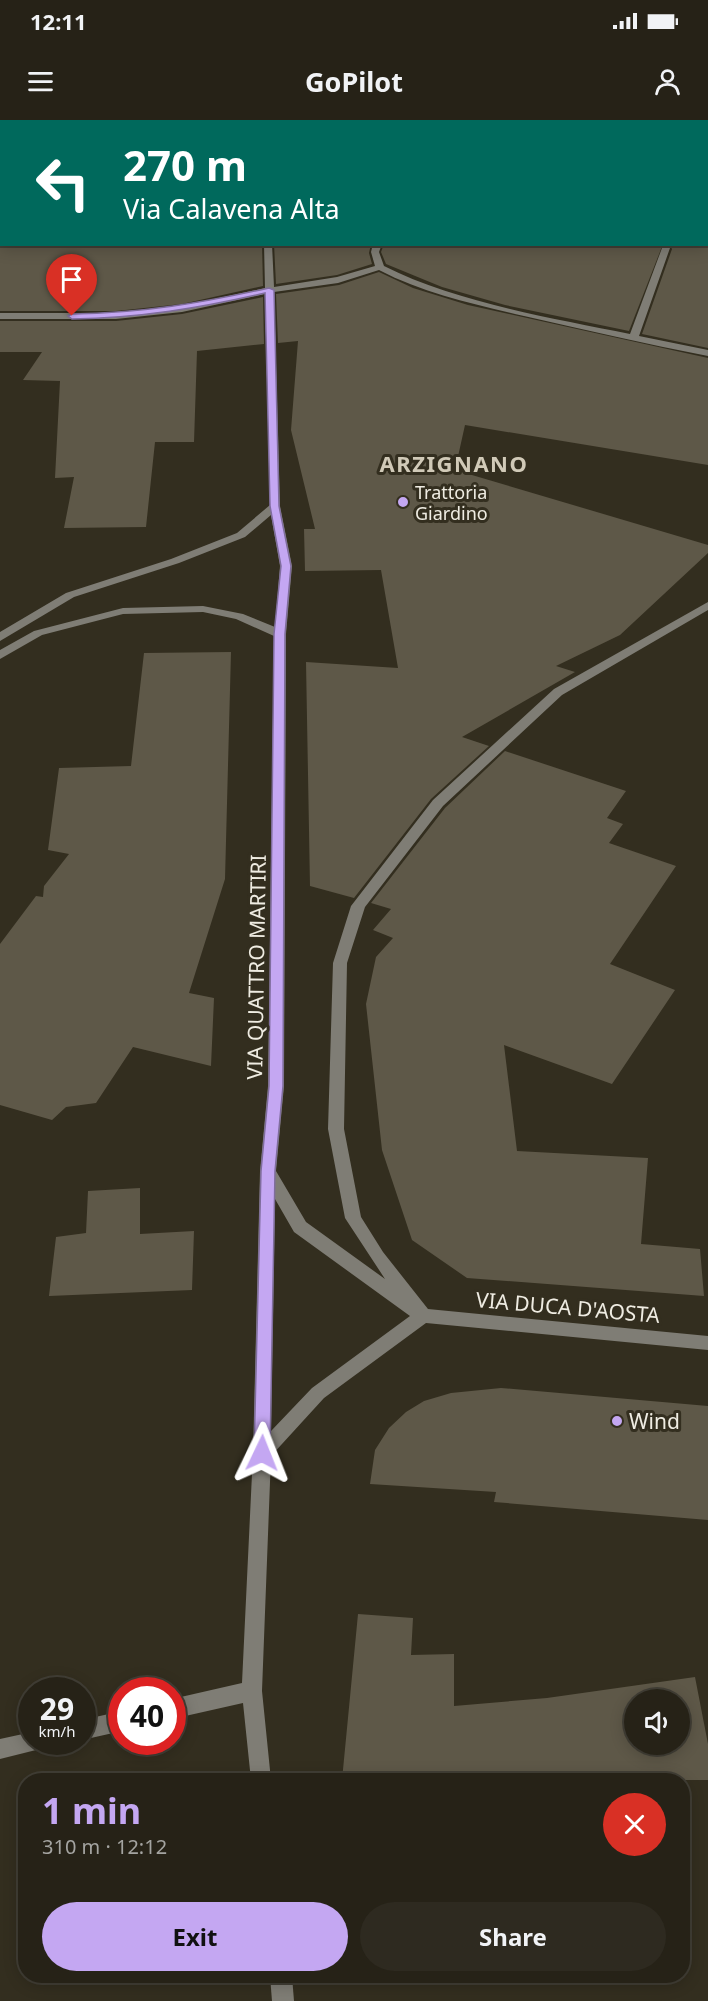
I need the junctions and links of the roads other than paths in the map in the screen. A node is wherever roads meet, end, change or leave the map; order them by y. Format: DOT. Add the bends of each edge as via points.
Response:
graph roads {
  1 [pos="268,246"];
  2 [pos="377,246"];
  3 [pos="666,248"];
  4 [pos="380,267"];
  5 [pos="269,290"];
  6 [pos="0,316"];
  7 [pos="633,339"];
  8 [pos="708,353"];
  9 [pos="274,506"];
  10 [pos="708,605"];
  11 [pos="280,634"];
  12 [pos="0,637"];
  13 [pos="0,655"];
  14 [pos="268,1171"];
  15 [pos="423,1317"];
  16 [pos="708,1343"];
  17 [pos="262,1453"];
  18 [pos="252,1691"];
  19 [pos="186,1706"];
  20 [pos="18,1745"];
  21 [pos="0,1749"];
  22 [pos="260,1773"];
  23 [pos="282,1983"];
  24 [pos="283,2001"];
  1 -- 5 [label="street, VIA QUATTRO MARTIRI"];
  2 -- 4 [label="street" via="375,252"];
  3 -- 7 [label="street"];
  4 -- 5 [label="street" via="338,280"];
  4 -- 7 [label="street" via="425,287"];
  5 -- 6 [label="street" via="182,309 116,316"];
  5 -- 9 [label="street, VIA QUATTRO MARTIRI"];
  7 -- 8 [label="street"];
  9 -- 11 [label="street, VIA QUATTRO MARTIRI" via="286,566"];
  9 -- 12 [label="street" via="241,535 70,595"];
  10 -- 15 [label="street" via="558,692 438,803 358,906 340,963 336,1129 353,1218"];
  11 -- 13 [label="street" via="239,616 202,609 123,612 38,633"];
  11 -- 14 [label="street, VIA QUATTRO MARTIRI" via="276,1086"];
  14 -- 15 [label="street" via="300,1227"];
  14 -- 17 [label="street, VIA QUATTRO MARTIRI"];
  15 -- 16 [label="street, VIA DUCA D'AOSTA"];
  15 -- 17 [label="street" via="318,1393"];
  17 -- 18 [label="street, VIA QUATTRO MARTIRI"];
  18 -- 19 [label="street"];
  18 -- 22 [label="street, VIA QUATTRO MARTIRI"];
  20 -- 21 [label="street"];
  23 -- 24 [label="street"];
}
